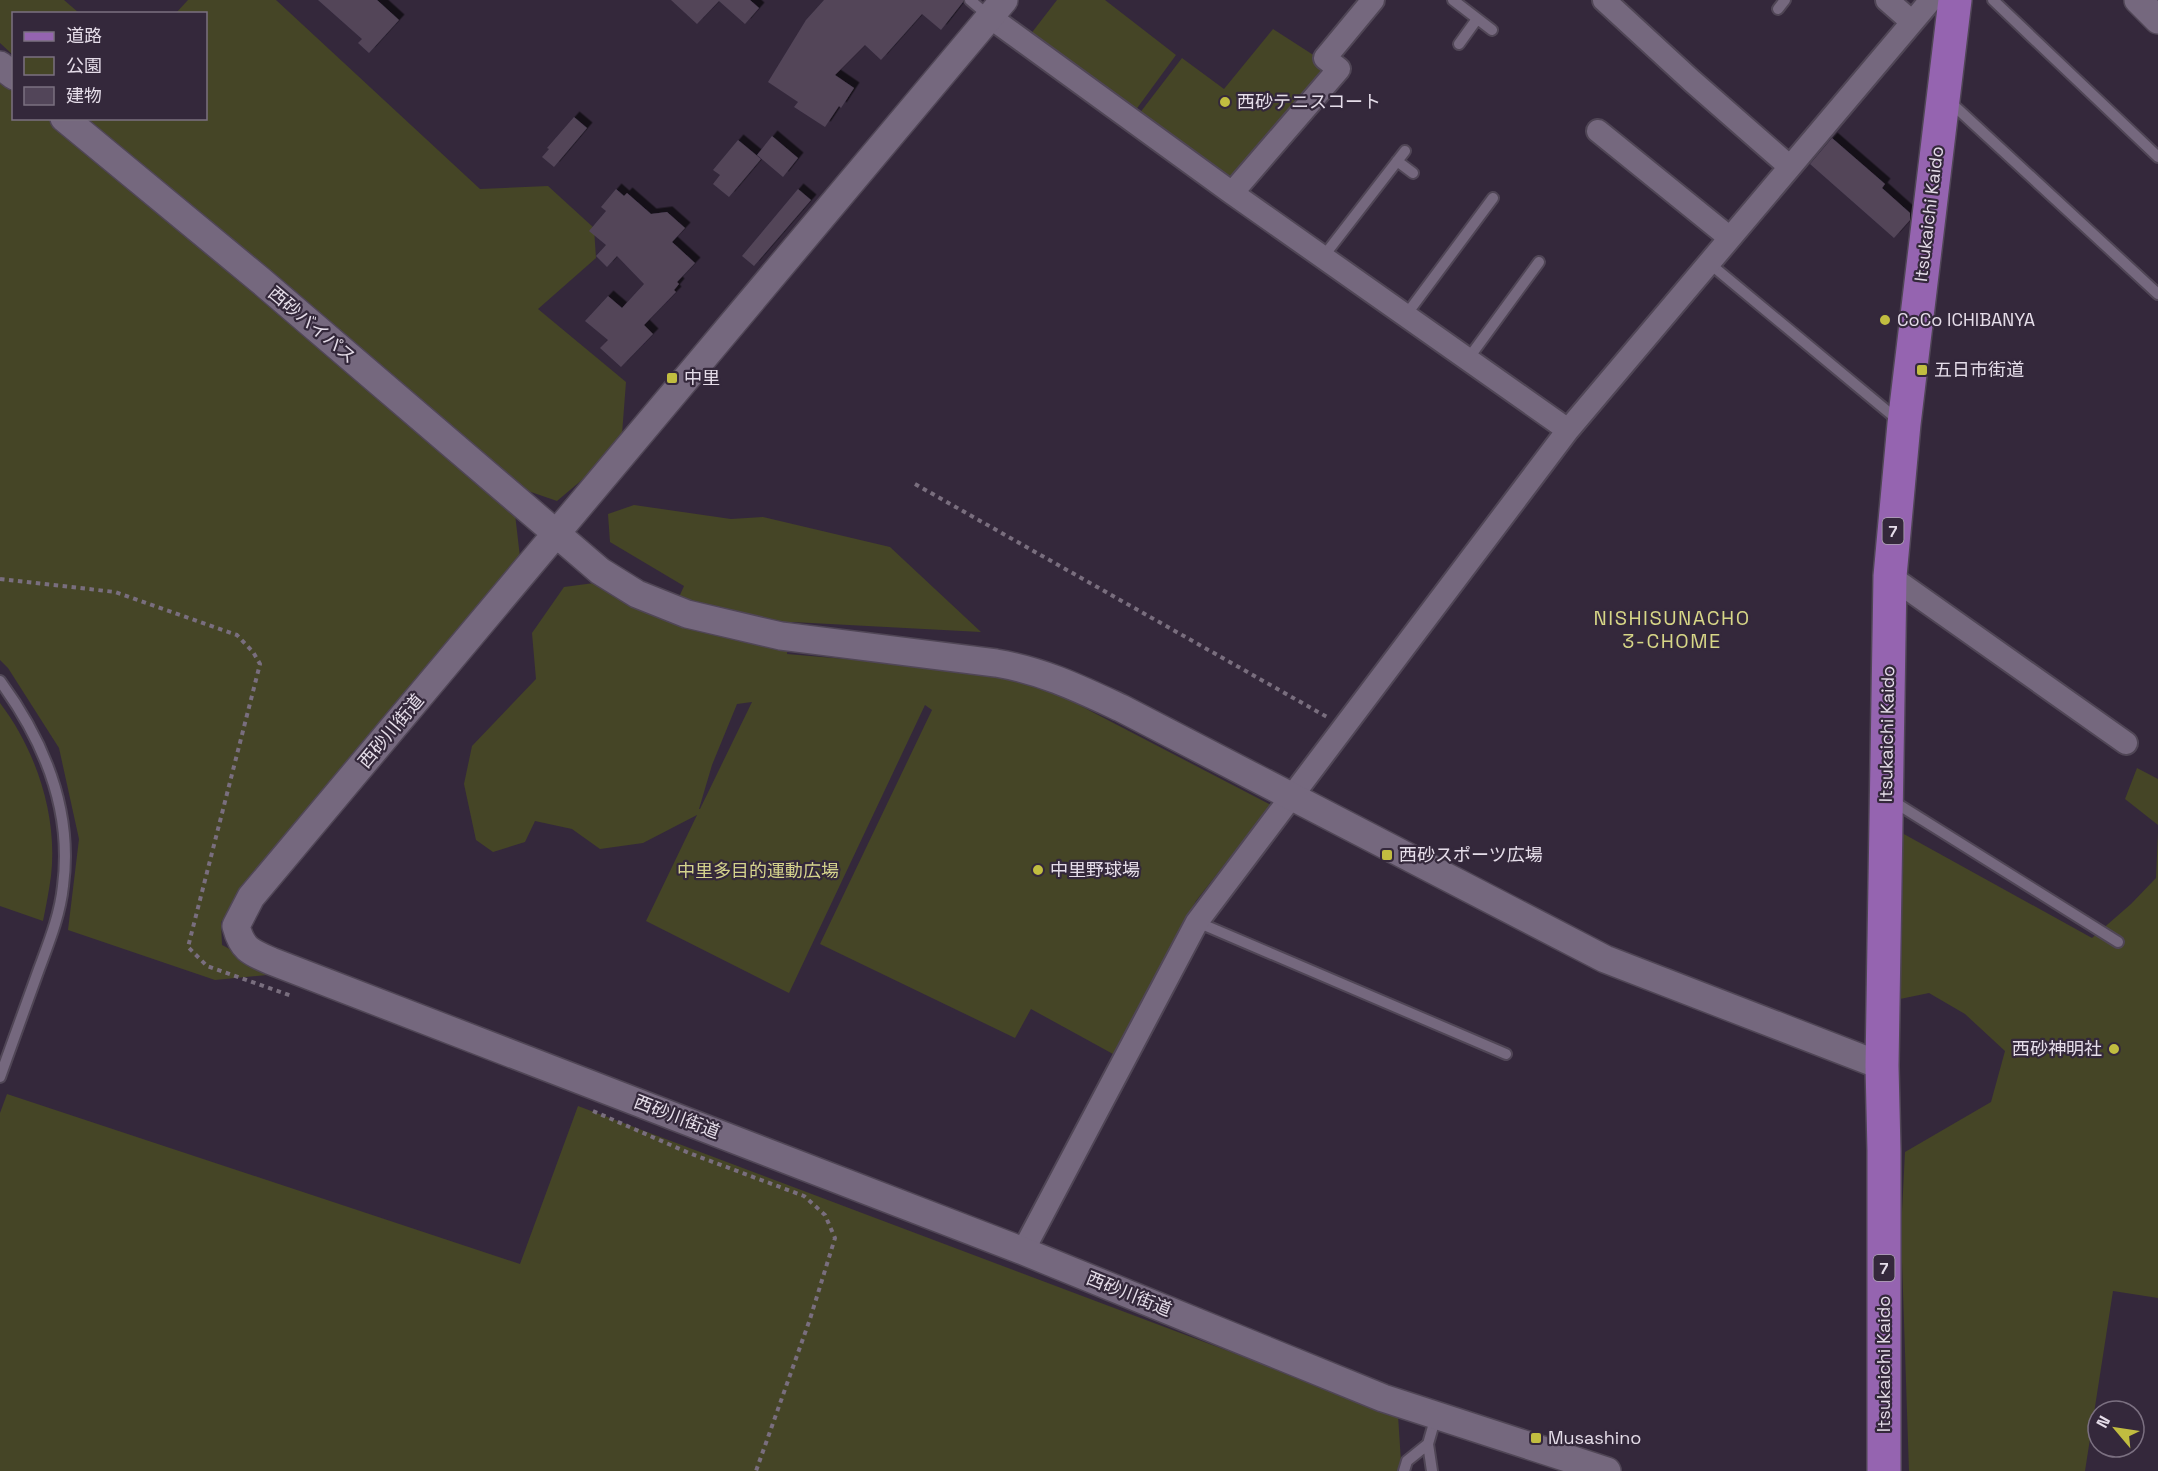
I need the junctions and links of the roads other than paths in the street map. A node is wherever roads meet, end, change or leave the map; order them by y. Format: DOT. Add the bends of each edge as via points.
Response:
graph roads {
  1 [pos="1373,0"];
  2 [pos="1453,0"];
  3 [pos="1604,0"];
  4 [pos="1887,0"];
  5 [pos="1931,0"];
  6 [pos="1955,0"];
  7 [pos="1993,0"];
  8 [pos="2138,0"];
  9 [pos="988,6"];
  10 [pos="1477,18"];
  11 [pos="2158,20"];
  12 [pos="1912,22"];
  13 [pos="1492,30"];
  14 [pos="1459,44"];
  15 [pos="0,65"];
  16 [pos="12,74"];
  17 [pos="1943,96"];
  18 [pos="66,120"];
  19 [pos="1598,131"];
  20 [pos="1405,151"];
  21 [pos="2158,157"];
  22 [pos="1397,161"];
  23 [pos="1790,167"];
  24 [pos="1413,173"];
  25 [pos="1232,193"];
  26 [pos="1493,198"];
  27 [pos="1730,238"];
  28 [pos="1323,257"];
  29 [pos="1539,262"];
  30 [pos="1709,263"];
  31 [pos="2158,294"];
  32 [pos="1406,315"];
  33 [pos="1468,359"];
  34 [pos="1904,424"];
  35 [pos="1568,430"];
  36 [pos="557,533"];
  37 [pos="1890,576"];
  38 [pos="0,681"];
  39 [pos="2126,743"];
  40 [pos="1886,797"];
  41 [pos="1291,798"];
  42 [pos="1197,922"];
  43 [pos="2118,942"];
  44 [pos="1506,1054"];
  45 [pos="1882,1066"];
  46 [pos="0,1077"];
  47 [pos="1023,1251"];
  48 [pos="1436,1416"];
  49 [pos="1428,1444"];
  50 [pos="1404,1471"];
  51 [pos="1432,1471"];
  52 [pos="1608,1471"];
  53 [pos="1884,1471"];
  1 -- 25 [label="street" via="1325,58 1339,69"];
  2 -- 10 [label="lane"];
  3 -- 23 [label="street"];
  4 -- 12 [label="street"];
  5 -- 12 [label="street"];
  6 -- 17 [label="main road, Itsukaichi Kaido / 7"];
  7 -- 21 [label="lane"];
  8 -- 11 [label="street"];
  9 -- 25 [label="street"];
  9 -- 36 [label="street, 西砂川街道"];
  10 -- 13 [label="lane"];
  10 -- 14 [label="lane"];
  12 -- 23 [label="street"];
  15 -- 16 [label="street"];
  17 -- 31 [label="lane"];
  17 -- 34 [label="main road, Itsukaichi Kaido / 7"];
  18 -- 36 [label="street, 西砂バイパス"];
  19 -- 27 [label="street" via="1632,147"];
  20 -- 22 [label="lane"];
  22 -- 24 [label="lane"];
  22 -- 28 [label="lane"];
  23 -- 27 [label="street"];
  25 -- 28 [label="street"];
  26 -- 32 [label="lane"];
  27 -- 30 [label="street"];
  28 -- 32 [label="street"];
  29 -- 33 [label="lane"];
  30 -- 34 [label="lane"];
  30 -- 35 [label="street"];
  32 -- 33 [label="street"];
  33 -- 35 [label="street"];
  34 -- 37 [label="main road, Itsukaichi Kaido / 7"];
  35 -- 41 [label="street"];
  36 -- 41 [label="street, 西砂バイパス" via="600,571 638,594 687,614 781,636 996,663 1052,677 1121,708"];
  36 -- 47 [label="street, 西砂川街道" via="251,897 236,926 240,940 249,951 282,965"];
  37 -- 39 [label="street"];
  37 -- 40 [label="main road, Itsukaichi Kaido / 7"];
  38 -- 46 [label="lane" via="44,753 55,782 65,836 63,887 56,923"];
  40 -- 43 [label="lane"];
  40 -- 45 [label="main road, Itsukaichi Kaido / 7"];
  41 -- 42 [label="street"];
  41 -- 45 [label="street, 西砂バイパス" via="1605,959"];
  42 -- 44 [label="lane"];
  42 -- 47 [label="street"];
  45 -- 53 [label="main road, Itsukaichi Kaido / 7"];
  47 -- 48 [label="street, 西砂川街道"];
  48 -- 49 [label="lane"];
  48 -- 52 [label="street, 西砂川街道"];
  49 -- 50 [label="lane" via="1407,1461"];
  49 -- 51 [label="lane"];
}
